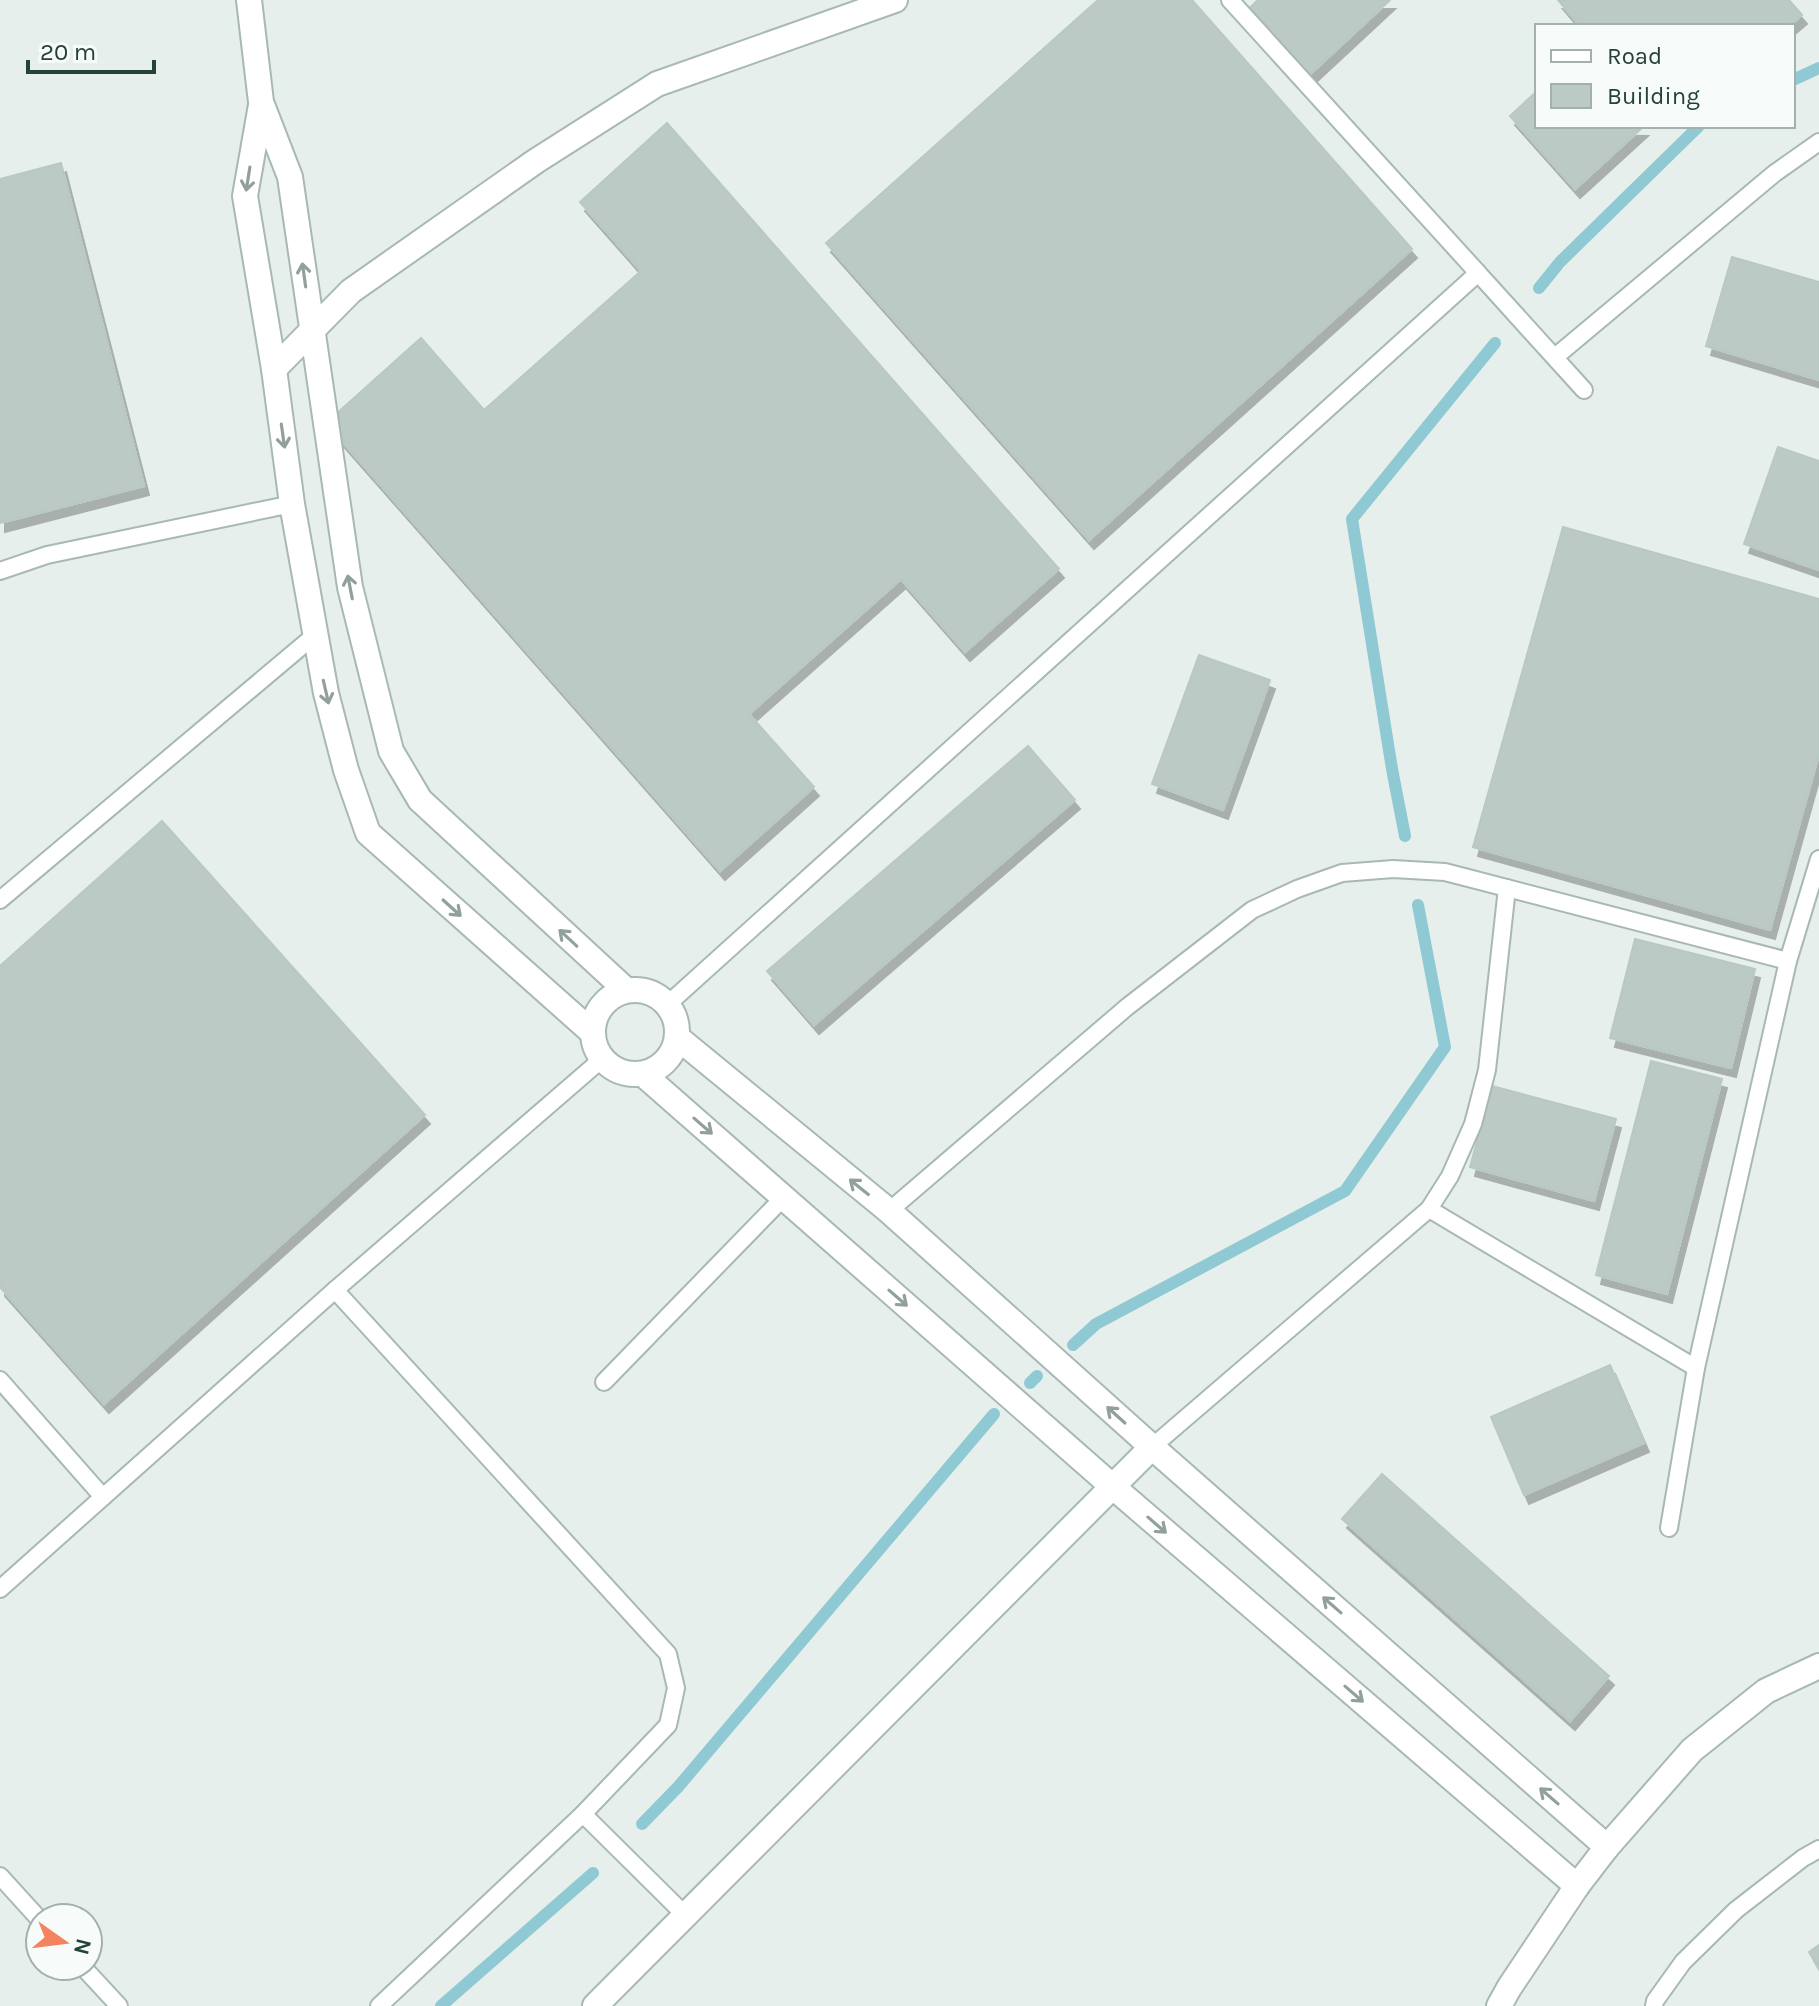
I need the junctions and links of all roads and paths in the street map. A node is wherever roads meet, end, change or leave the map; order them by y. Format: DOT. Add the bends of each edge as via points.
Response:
graph roads {
  1 [pos="249,0"];
  2 [pos="895,0"];
  3 [pos="1230,0"];
  4 [pos="261,102"];
  5 [pos="1819,142"];
  6 [pos="1478,273"];
  7 [pos="312,330"];
  8 [pos="1555,357"];
  9 [pos="274,369"];
  10 [pos="1584,390"];
  11 [pos="292,504"];
  12 [pos="0,571"];
  13 [pos="315,635"];
  14 [pos="1819,859"];
  15 [pos="1507,888"];
  16 [pos="0,900"];
  17 [pos="1788,961"];
  18 [pos="626,990"];
  19 [pos="668,1004"];
  20 [pos="593,1033"];
  21 [pos="678,1038"];
  22 [pos="602,1059"];
  23 [pos="644,1075"];
  24 [pos="784,1197"];
  25 [pos="1429,1209"];
  26 [pos="889,1211"];
  27 [pos="335,1290"];
  28 [pos="1696,1368"];
  29 [pos="0,1380"];
  30 [pos="604,1382"];
  31 [pos="1152,1447"];
  32 [pos="1112,1486"];
  33 [pos="103,1497"];
  34 [pos="1669,1528"];
  35 [pos="0,1589"];
  36 [pos="1819,1666"];
  37 [pos="583,1814"];
  38 [pos="1607,1847"];
  39 [pos="1819,1849"];
  40 [pos="0,1876"];
  41 [pos="1577,1886"];
  42 [pos="24,1902"];
  43 [pos="685,1915"];
  44 [pos="97,1982"];
  45 [pos="119,2006"];
  46 [pos="379,2006"];
  47 [pos="595,2006"];
  48 [pos="1499,2006"];
  49 [pos="1654,2006"];
  1 -- 4 [label="street"];
  2 -- 7 [label="street" via="657,84 536,161 351,291"];
  3 -- 6 [label="lane"];
  7 -- 4 [label="street, one-way" via="290,177"];
  4 -- 9 [label="street, one-way" via="245,196"];
  5 -- 8 [label="lane"];
  6 -- 8 [label="lane"];
  6 -- 19 [label="lane"];
  7 -- 9 [label="street"];
  18 -- 7 [label="street, one-way" via="420,800 391,751 350,587"];
  8 -- 10 [label="lane"];
  9 -- 11 [label="street, one-way"];
  11 -- 12 [label="lane" via="47,555"];
  11 -- 13 [label="street"];
  13 -- 16 [label="lane"];
  13 -- 20 [label="street, one-way" via="346,770 368,833"];
  14 -- 17 [label="lane"];
  15 -- 17 [label="lane"];
  15 -- 25 [label="lane" via="1487,1070 1473,1124"];
  15 -- 26 [label="lane" via="1445,872 1342,873 1252,910 1127,1007"];
  17 -- 28 [label="lane"];
  18 -- 19 [label="street" via="656,994"];
  18 -- 20 [label="street" via="602,1006"];
  19 -- 21 [label="street" via="677,1020"];
  20 -- 22 [label="street"];
  21 -- 23 [label="street" via="666,1061"];
  26 -- 21 [label="street, one-way"];
  22 -- 23 [label="street" via="628,1075"];
  22 -- 27 [label="lane"];
  23 -- 24 [label="street, one-way"];
  24 -- 30 [label="lane"];
  24 -- 32 [label="street, one-way"];
  25 -- 28 [label="lane"];
  25 -- 31 [label="lane"];
  31 -- 26 [label="street, one-way"];
  27 -- 33 [label="lane"];
  27 -- 37 [label="lane" via="668,1654 676,1688 668,1725"];
  28 -- 34 [label="lane"];
  29 -- 33 [label="lane"];
  31 -- 32 [label="street"];
  38 -- 31 [label="street, one-way"];
  32 -- 41 [label="street, one-way"];
  32 -- 43 [label="street"];
  33 -- 35 [label="lane"];
  36 -- 38 [label="street" via="1766,1691 1692,1750"];
  37 -- 43 [label="lane"];
  37 -- 46 [label="lane"];
  38 -- 41 [label="street"];
  39 -- 49 [label="lane" via="1725,1920 1683,1962"];
  40 -- 42 [label="lane"];
  41 -- 48 [label="street"];
  43 -- 47 [label="street"];
  44 -- 45 [label="lane"];
}
